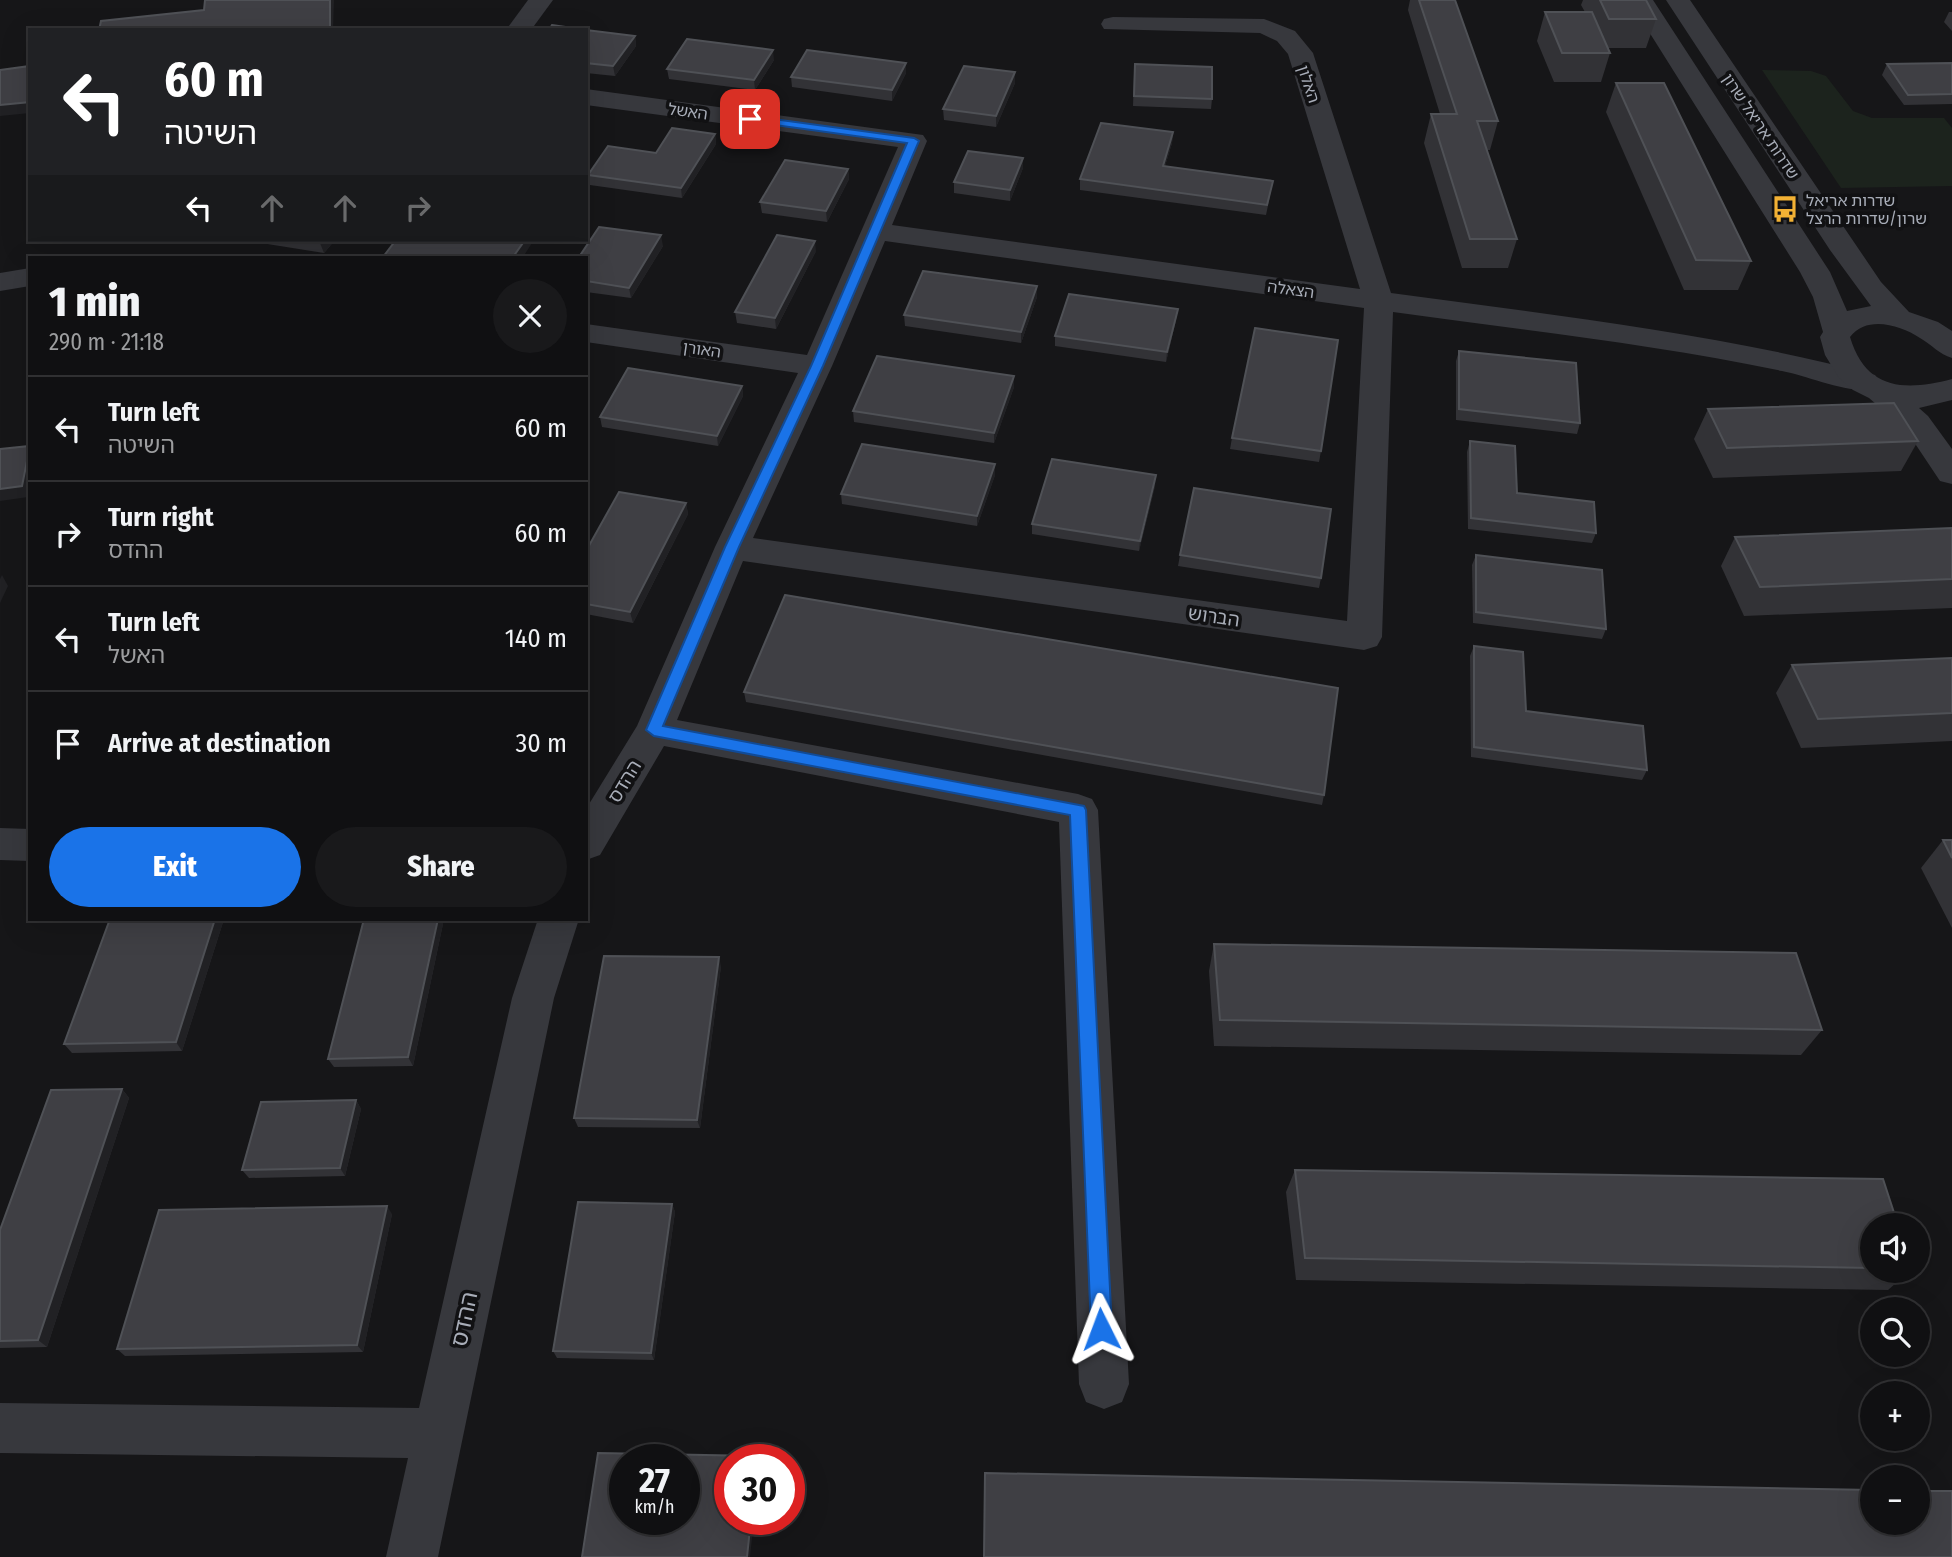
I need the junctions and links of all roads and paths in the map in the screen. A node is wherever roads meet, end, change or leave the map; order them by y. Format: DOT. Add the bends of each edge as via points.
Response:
graph roads {
  1 [pos="541,0"];
  2 [pos="1642,0"];
  3 [pos="1678,0"];
  4 [pos="1114,24"];
  5 [pos="520,28"];
  6 [pos="588,97"];
  7 [pos="914,141"];
  8 [pos="875,231"];
  9 [pos="28,276"];
  10 [pos="0,282"];
  11 [pos="1379,302"];
  12 [pos="1898,318"];
  13 [pos="588,333"];
  14 [pos="1836,334"];
  15 [pos="1708,346"];
  16 [pos="1952,348"];
  17 [pos="817,366"];
  18 [pos="1872,387"];
  19 [pos="1952,389"];
  20 [pos="1952,473"];
  21 [pos="732,547"];
  22 [pos="654,730"];
  23 [pos="588,841"];
  24 [pos="0,844"];
  25 [pos="28,845"];
  26 [pos="557,921"];
  27 [pos="1104,1384"];
  28 [pos="0,1428"];
  29 [pos="439,1433"];
  30 [pos="412,1557"];
  1 -- 5 [label="street"];
  2 -- 14 [label="street, שדרות אריאל שרון" via="1815,272 1828,297"];
  3 -- 12 [label="street, שדרות אריאל שרון" via="1843,250"];
  4 -- 11 [label="street, האלון" via="1264,26 1286,36 1300,53"];
  6 -- 7 [label="street, האשל"];
  7 -- 8 [label="street, ההדס"];
  8 -- 11 [label="street, הצאלה"];
  8 -- 17 [label="street, ההדס"];
  9 -- 10 [label="street"];
  11 -- 15 [label="street, הצאלה"];
  11 -- 21 [label="street, הברוש" via="1364,637"];
  12 -- 14 [label="street, הצאלה" via="1854,319"];
  12 -- 16 [label="street" via="1923,326"];
  13 -- 17 [label="street, האורן"];
  14 -- 15 [label="street, הצאלה" via="1767,347"];
  14 -- 18 [label="street, שדרות אריאל שרון" via="1837,349 1846,365"];
  15 -- 18 [label="street, הצאלה" via="1801,365"];
  17 -- 21 [label="street, ההדס"];
  18 -- 19 [label="street, הצאלה" via="1900,397 1922,398"];
  18 -- 20 [label="street" via="1924,431"];
  21 -- 22 [label="street, ההדס"];
  22 -- 23 [label="street, ההדס"];
  22 -- 27 [label="street" via="1078,810"];
  24 -- 25 [label="street"];
  26 -- 29 [label="street, ההדס" via="533,998"];
  28 -- 29 [label="street"];
  29 -- 30 [label="street, ההדס"];
}
